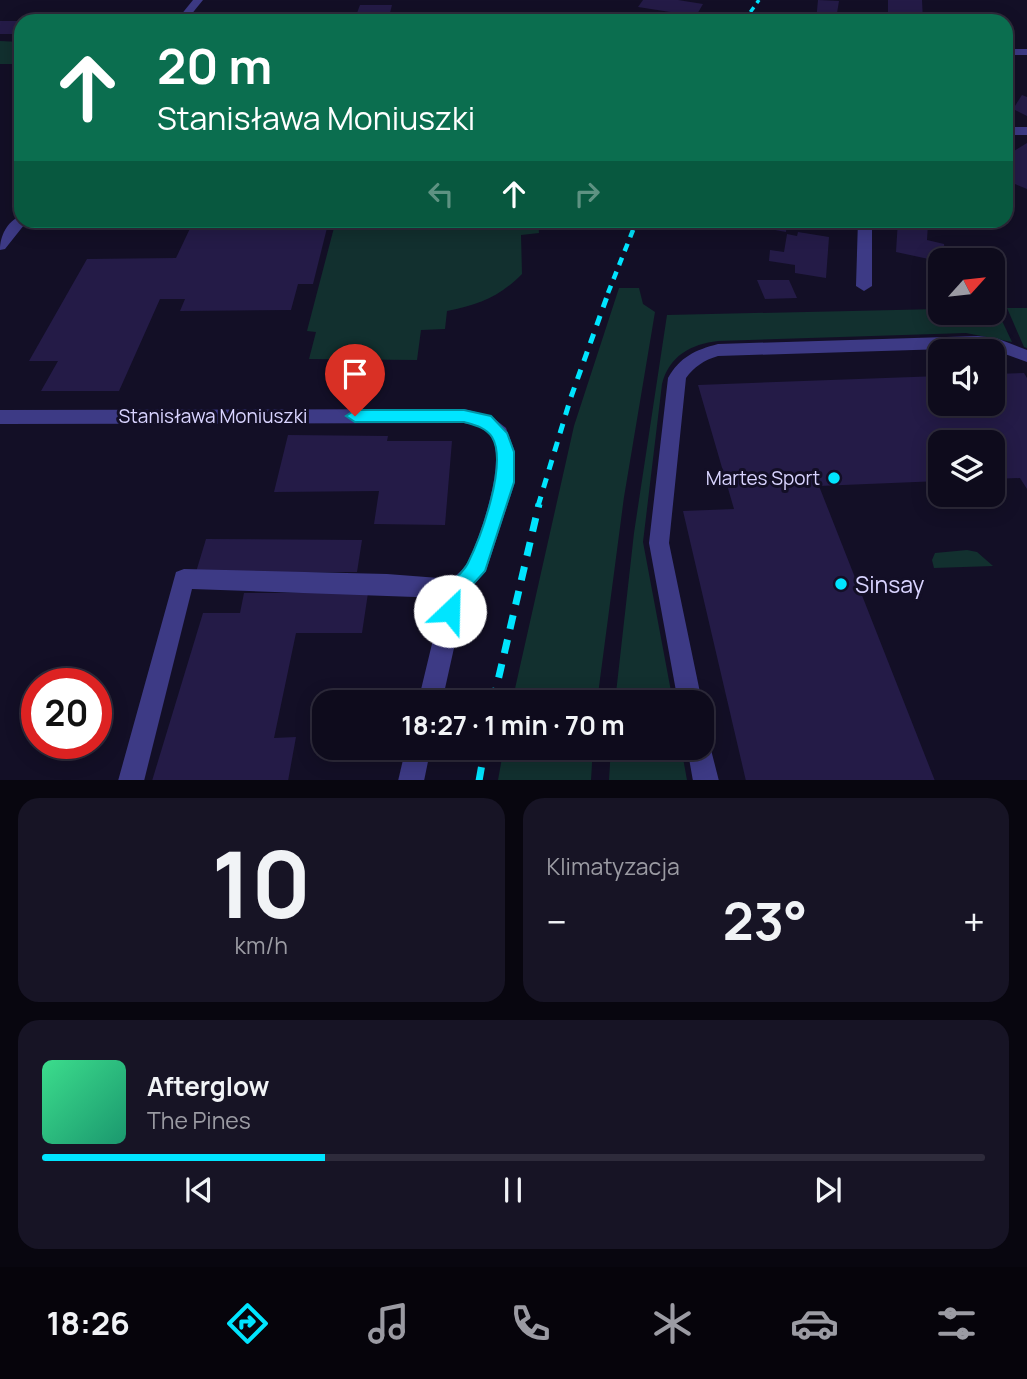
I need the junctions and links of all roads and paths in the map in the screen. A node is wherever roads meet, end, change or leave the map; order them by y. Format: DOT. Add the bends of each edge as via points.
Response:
graph roads {
  1 [pos="198,0"];
  2 [pos="187,14"];
  3 [pos="15,228"];
  4 [pos="865,228"];
  5 [pos="0,246"];
  6 [pos="864,286"];
  7 [pos="1027,356"];
  8 [pos="0,417"];
  9 [pos="456,589"];
  10 [pos="432,690"];
  11 [pos="688,690"];
  12 [pos="416,760"];
  13 [pos="702,760"];
  14 [pos="131,780"];
  15 [pos="411,780"];
  16 [pos="706,780"];
  1 -- 2 [label="street"];
  3 -- 5 [label="street"];
  4 -- 6 [label="street"];
  7 -- 11 [label="street" via="978,342 746,349 703,354 682,369 677,378 659,543"];
  8 -- 9 [label="street, Stanisława Moniuszki" via="464,416 485,421 499,433 506,452 505,482 475,571"];
  9 -- 10 [label="street"];
  9 -- 14 [label="street" via="184,579"];
  12 -- 15 [label="street"];
  13 -- 16 [label="street"];
}
